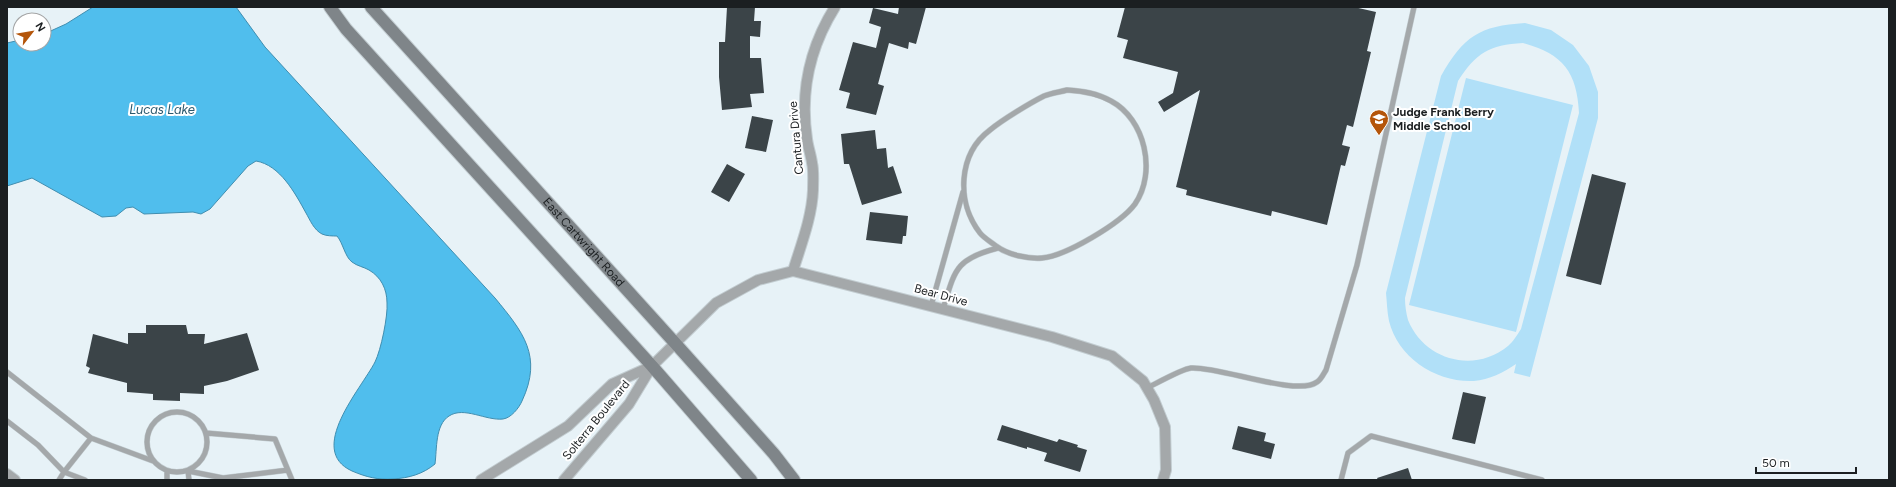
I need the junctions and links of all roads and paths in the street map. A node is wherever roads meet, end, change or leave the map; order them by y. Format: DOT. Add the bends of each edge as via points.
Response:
graph roads {
  1 [pos="330,7"];
  2 [pos="371,7"];
  3 [pos="835,7"];
  4 [pos="1414,7"];
  5 [pos="963,191"];
  6 [pos="998,248"];
  7 [pos="794,270"];
  8 [pos="931,306"];
  9 [pos="943,309"];
  10 [pos="675,343"];
  11 [pos="652,366"];
  12 [pos="7,372"];
  13 [pos="1147,388"];
  14 [pos="7,421"];
  15 [pos="206,433"];
  16 [pos="91,438"];
  17 [pos="153,461"];
  18 [pos="288,470"];
  19 [pos="167,471"];
  20 [pos="188,471"];
  21 [pos="64,472"];
  22 [pos="7,474"];
  23 [pos="15,480"];
  24 [pos="59,480"];
  25 [pos="84,480"];
  26 [pos="167,480"];
  27 [pos="189,480"];
  28 [pos="292,480"];
  29 [pos="481,480"];
  30 [pos="564,480"];
  31 [pos="751,480"];
  32 [pos="794,480"];
  33 [pos="1163,480"];
  34 [pos="1341,480"];
  35 [pos="1542,480"];
  1 -- 11 [label="main road" via="346,30"];
  2 -- 10 [label="main road, East Cartwright Road"];
  3 -- 7 [label="street, Cantura Drive" via="825,23 812,58 806,84 805,116 813,191 810,214"];
  4 -- 13 [label="lane" via="1357,264 1326,370 1317,382 1306,386 1291,386 1190,368"];
  5 -- 6 [label="lane" via="968,213 980,233"];
  5 -- 6 [label="lane" via="965,168 974,147 989,130 1045,96 1067,90 1090,92 1112,101 1129,116 1141,136 1146,159 1144,182 1135,203 1120,220 1065,252 1042,258 1020,256"];
  5 -- 8 [label="lane"];
  6 -- 9 [label="lane" via="971,256 962,264 953,276"];
  7 -- 8 [label="street, Bear Drive"];
  7 -- 10 [label="street" via="758,280 716,303"];
  8 -- 9 [label="street, Bear Drive"];
  9 -- 13 [label="street, Bear Drive" via="1052,337 1112,356 1143,381"];
  10 -- 11 [label="street"];
  10 -- 32 [label="main road, East Cartwright Road"];
  11 -- 29 [label="street, Solterra Boulevard" via="612,384 568,426"];
  11 -- 30 [label="street, Solterra Boulevard" via="629,404"];
  11 -- 31 [label="main road"];
  12 -- 16 [label="lane"];
  13 -- 33 [label="street, Bear Drive" via="1165,427 1166,470"];
  14 -- 21 [label="lane" via="38,445"];
  15 -- 17 [label="lane" via="192,415 183,412 164,414 149,428 146,438 147,449"];
  15 -- 18 [label="lane" via="275,439"];
  15 -- 20 [label="lane" via="207,449 203,458"];
  16 -- 17 [label="lane"];
  16 -- 21 [label="lane"];
  17 -- 19 [label="lane"];
  18 -- 20 [label="lane" via="224,478"];
  18 -- 28 [label="lane"];
  19 -- 20 [label="lane"];
  19 -- 26 [label="lane"];
  20 -- 27 [label="lane"];
  21 -- 24 [label="lane"];
  21 -- 25 [label="lane"];
  22 -- 23 [label="street"];
  34 -- 35 [label="lane" via="1348,453 1371,436"];
}
